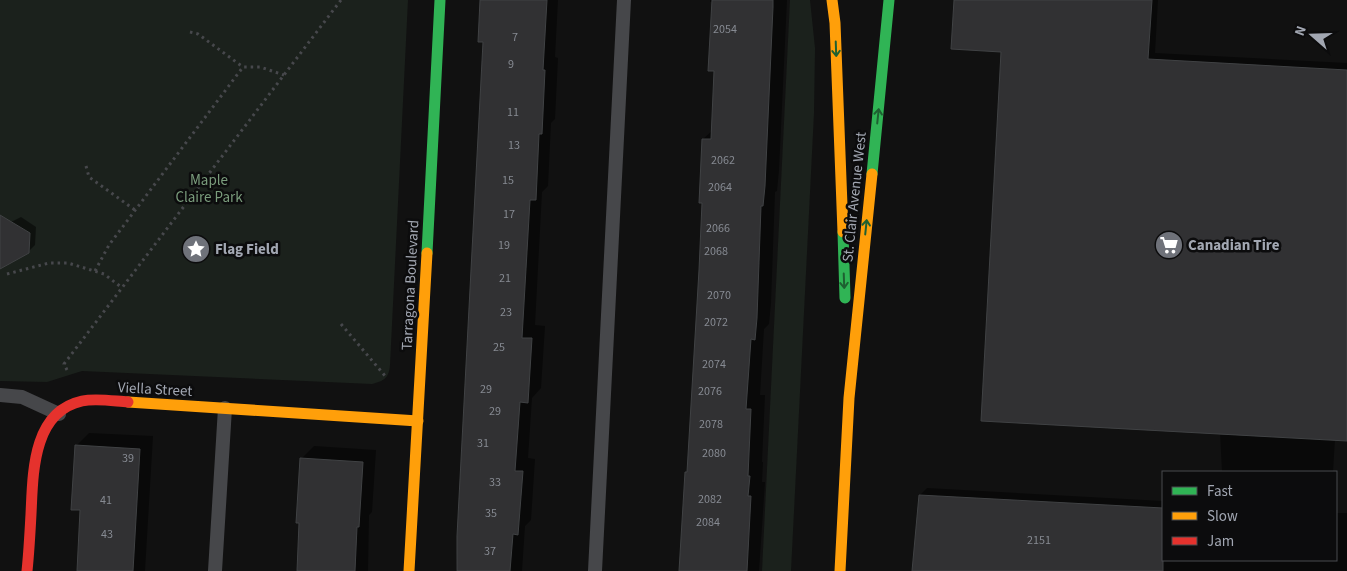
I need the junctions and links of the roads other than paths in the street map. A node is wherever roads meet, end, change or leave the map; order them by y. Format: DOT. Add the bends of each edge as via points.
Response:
graph roads {
  1 [pos="440,0"];
  2 [pos="624,0"];
  3 [pos="832,0"];
  4 [pos="889,0"];
  5 [pos="0,396"];
  6 [pos="849,398"];
  7 [pos="225,408"];
  8 [pos="59,414"];
  9 [pos="418,421"];
  10 [pos="27,571"];
  11 [pos="215,571"];
  12 [pos="409,571"];
  13 [pos="595,571"];
  14 [pos="840,571"];
  1 -- 9 [label="street, Tarragona Boulevard"];
  2 -- 13 [label="lane"];
  3 -- 6 [label="street, St. Clair Avenue West, one-way"];
  6 -- 4 [label="street, St. Clair Avenue West, one-way"];
  5 -- 8 [label="lane" via="22,397"];
  6 -- 14 [label="street, St. Clair Avenue West"];
  7 -- 8 [label="street, Viella Street" via="91,400 79,402"];
  7 -- 9 [label="street, Viella Street"];
  7 -- 11 [label="lane"];
  8 -- 10 [label="street, Viella Street" via="45,429 35,452"];
  9 -- 12 [label="street, Tarragona Boulevard"];
}
